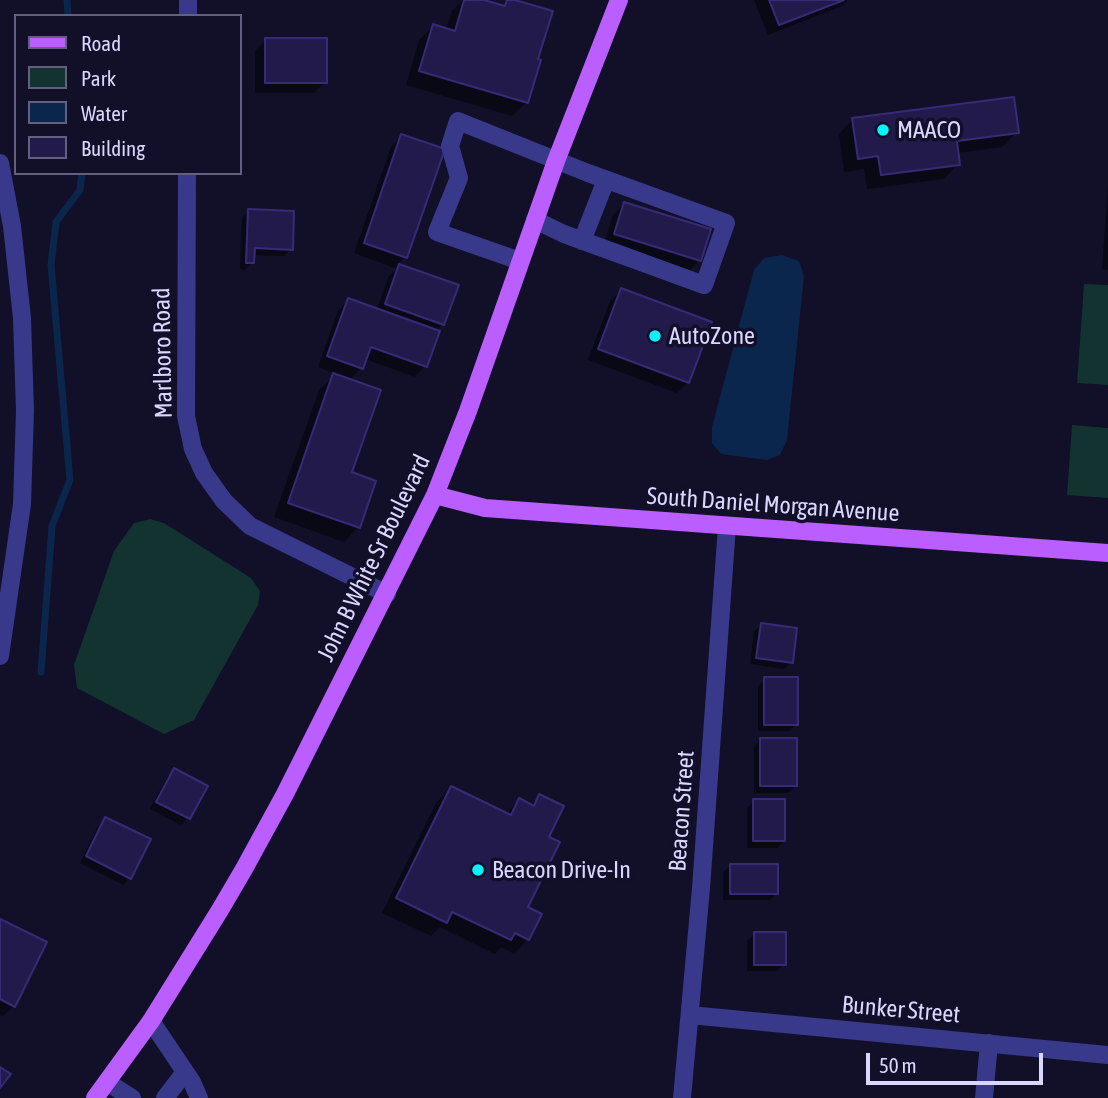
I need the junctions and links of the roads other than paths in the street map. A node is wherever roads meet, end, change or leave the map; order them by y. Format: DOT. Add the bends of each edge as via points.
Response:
graph roads {
  1 [pos="618,0"];
  2 [pos="556,160"];
  3 [pos="0,163"];
  4 [pos="187,175"];
  5 [pos="606,180"];
  6 [pos="535,220"];
  7 [pos="582,241"];
  8 [pos="520,261"];
  9 [pos="435,495"];
  10 [pos="727,526"];
  11 [pos="1108,553"];
  12 [pos="387,594"];
  13 [pos="0,656"];
  14 [pos="690,1015"];
  15 [pos="151,1021"];
  16 [pos="989,1043"];
  17 [pos="1108,1055"];
  18 [pos="186,1073"];
  19 [pos="107,1082"];
  20 [pos="95,1098"];
  21 [pos="132,1098"];
  22 [pos="165,1098"];
  23 [pos="199,1098"];
  24 [pos="682,1098"];
  25 [pos="984,1098"];
  1 -- 2 [label="main road, John B White Sr Boulevard"];
  2 -- 5 [label="street"];
  2 -- 6 [label="main road, John B White Sr Boulevard"];
  2 -- 8 [label="street" via="458,121 450,146 459,178 437,232"];
  3 -- 13 [label="street" via="22,318 25,411 22,504"];
  4 -- 12 [label="street, Marlboro Road" via="186,416 193,449 224,501 250,526"];
  5 -- 7 [label="street"];
  5 -- 7 [label="street" via="726,223 704,285"];
  6 -- 7 [label="street"];
  6 -- 8 [label="main road, John B White Sr Boulevard"];
  8 -- 9 [label="main road, John B White Sr Boulevard"];
  9 -- 10 [label="main road, South Daniel Morgan Avenue" via="485,508"];
  9 -- 12 [label="main road, John B White Sr Boulevard"];
  10 -- 11 [label="main road, South Daniel Morgan Avenue"];
  10 -- 14 [label="street, Beacon Street"];
  12 -- 15 [label="main road, John B White Sr Boulevard" via="244,869"];
  14 -- 16 [label="street, Bunker Street"];
  14 -- 24 [label="street, Beacon Street"];
  15 -- 18 [label="street"];
  15 -- 19 [label="main road, John B White Sr Boulevard"];
  16 -- 17 [label="street, Bunker Street"];
  16 -- 25 [label="street"];
  18 -- 22 [label="street"];
  18 -- 23 [label="street"];
  19 -- 20 [label="main road, John B White Sr Boulevard"];
  19 -- 21 [label="street"];
}
